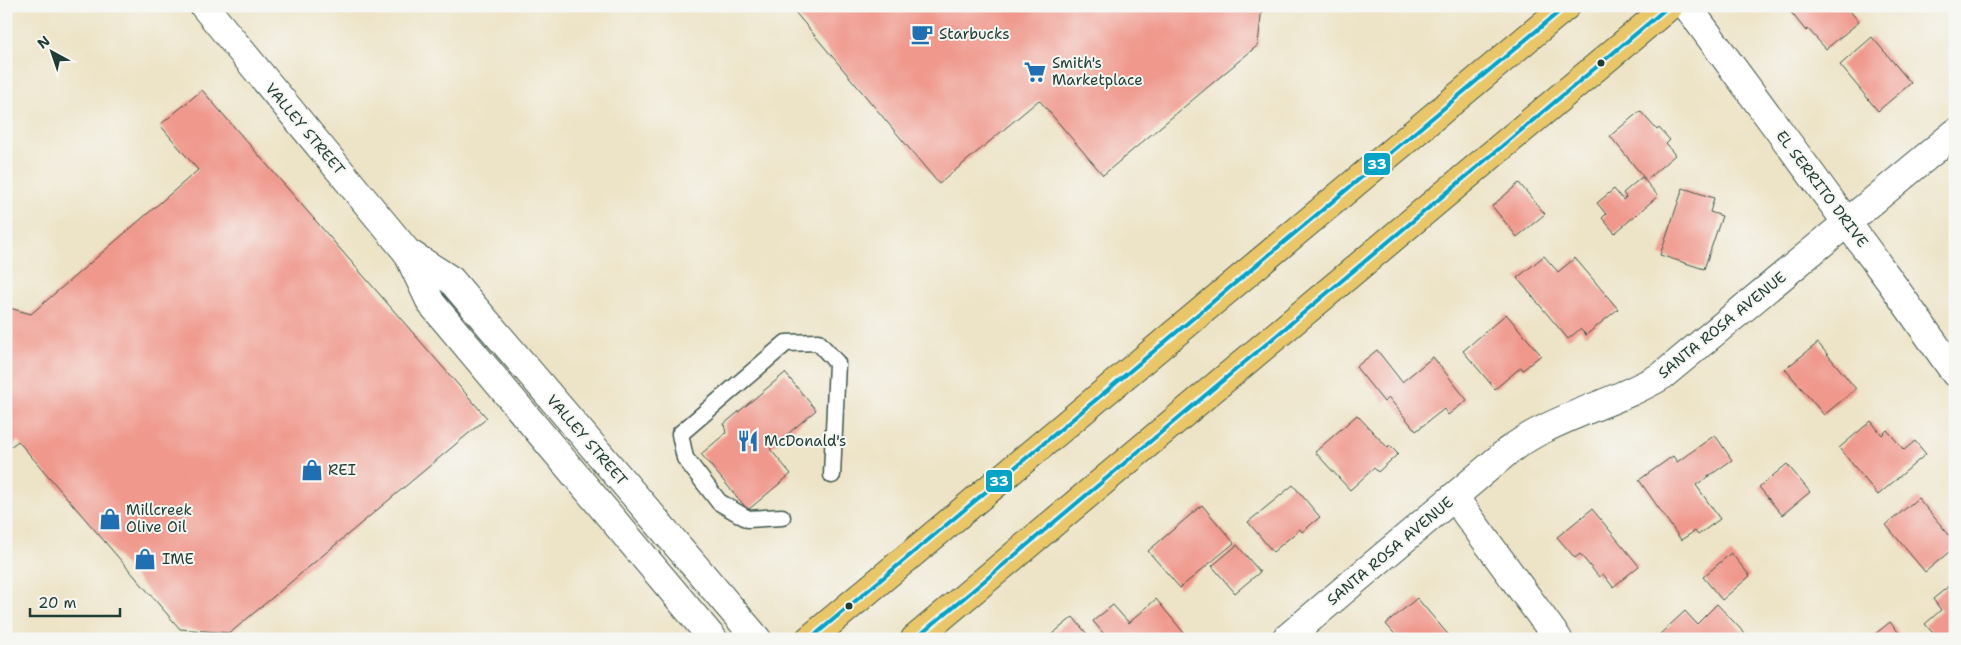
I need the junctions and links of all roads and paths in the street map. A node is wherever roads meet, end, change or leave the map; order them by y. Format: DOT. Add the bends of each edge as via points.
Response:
graph roads {
  1 [pos="204,6"];
  2 [pos="1566,6"];
  3 [pos="1670,6"];
  4 [pos="1687,6"];
  5 [pos="1955,133"];
  6 [pos="1847,223"];
  7 [pos="407,252"];
  8 [pos="1955,373"];
  9 [pos="832,475"];
  10 [pos="1454,497"];
  11 [pos="782,517"];
  12 [pos="713,639"];
  13 [pos="757,639"];
  14 [pos="810,639"];
  15 [pos="915,639"];
  16 [pos="1286,639"];
  17 [pos="1558,639"];
  1 -- 7 [label="street, VALLEY STREET"];
  2 -- 14 [label="main road"];
  3 -- 15 [label="main road"];
  4 -- 6 [label="street, EL SERRITO DRIVE"];
  5 -- 6 [label="street, SANTA ROSA AVENUE"];
  6 -- 8 [label="street, EL SERRITO DRIVE"];
  6 -- 10 [label="street, SANTA ROSA AVENUE" via="1663,375 1622,397 1543,429 1508,451"];
  7 -- 12 [label="street, VALLEY STREET" via="431,303"];
  7 -- 13 [label="street, VALLEY STREET" via="451,280"];
  9 -- 11 [label="lane" via="837,363 818,342 786,343 680,434 685,458 719,502 748,519"];
  10 -- 16 [label="street, SANTA ROSA AVENUE"];
  10 -- 17 [label="street"];
}
